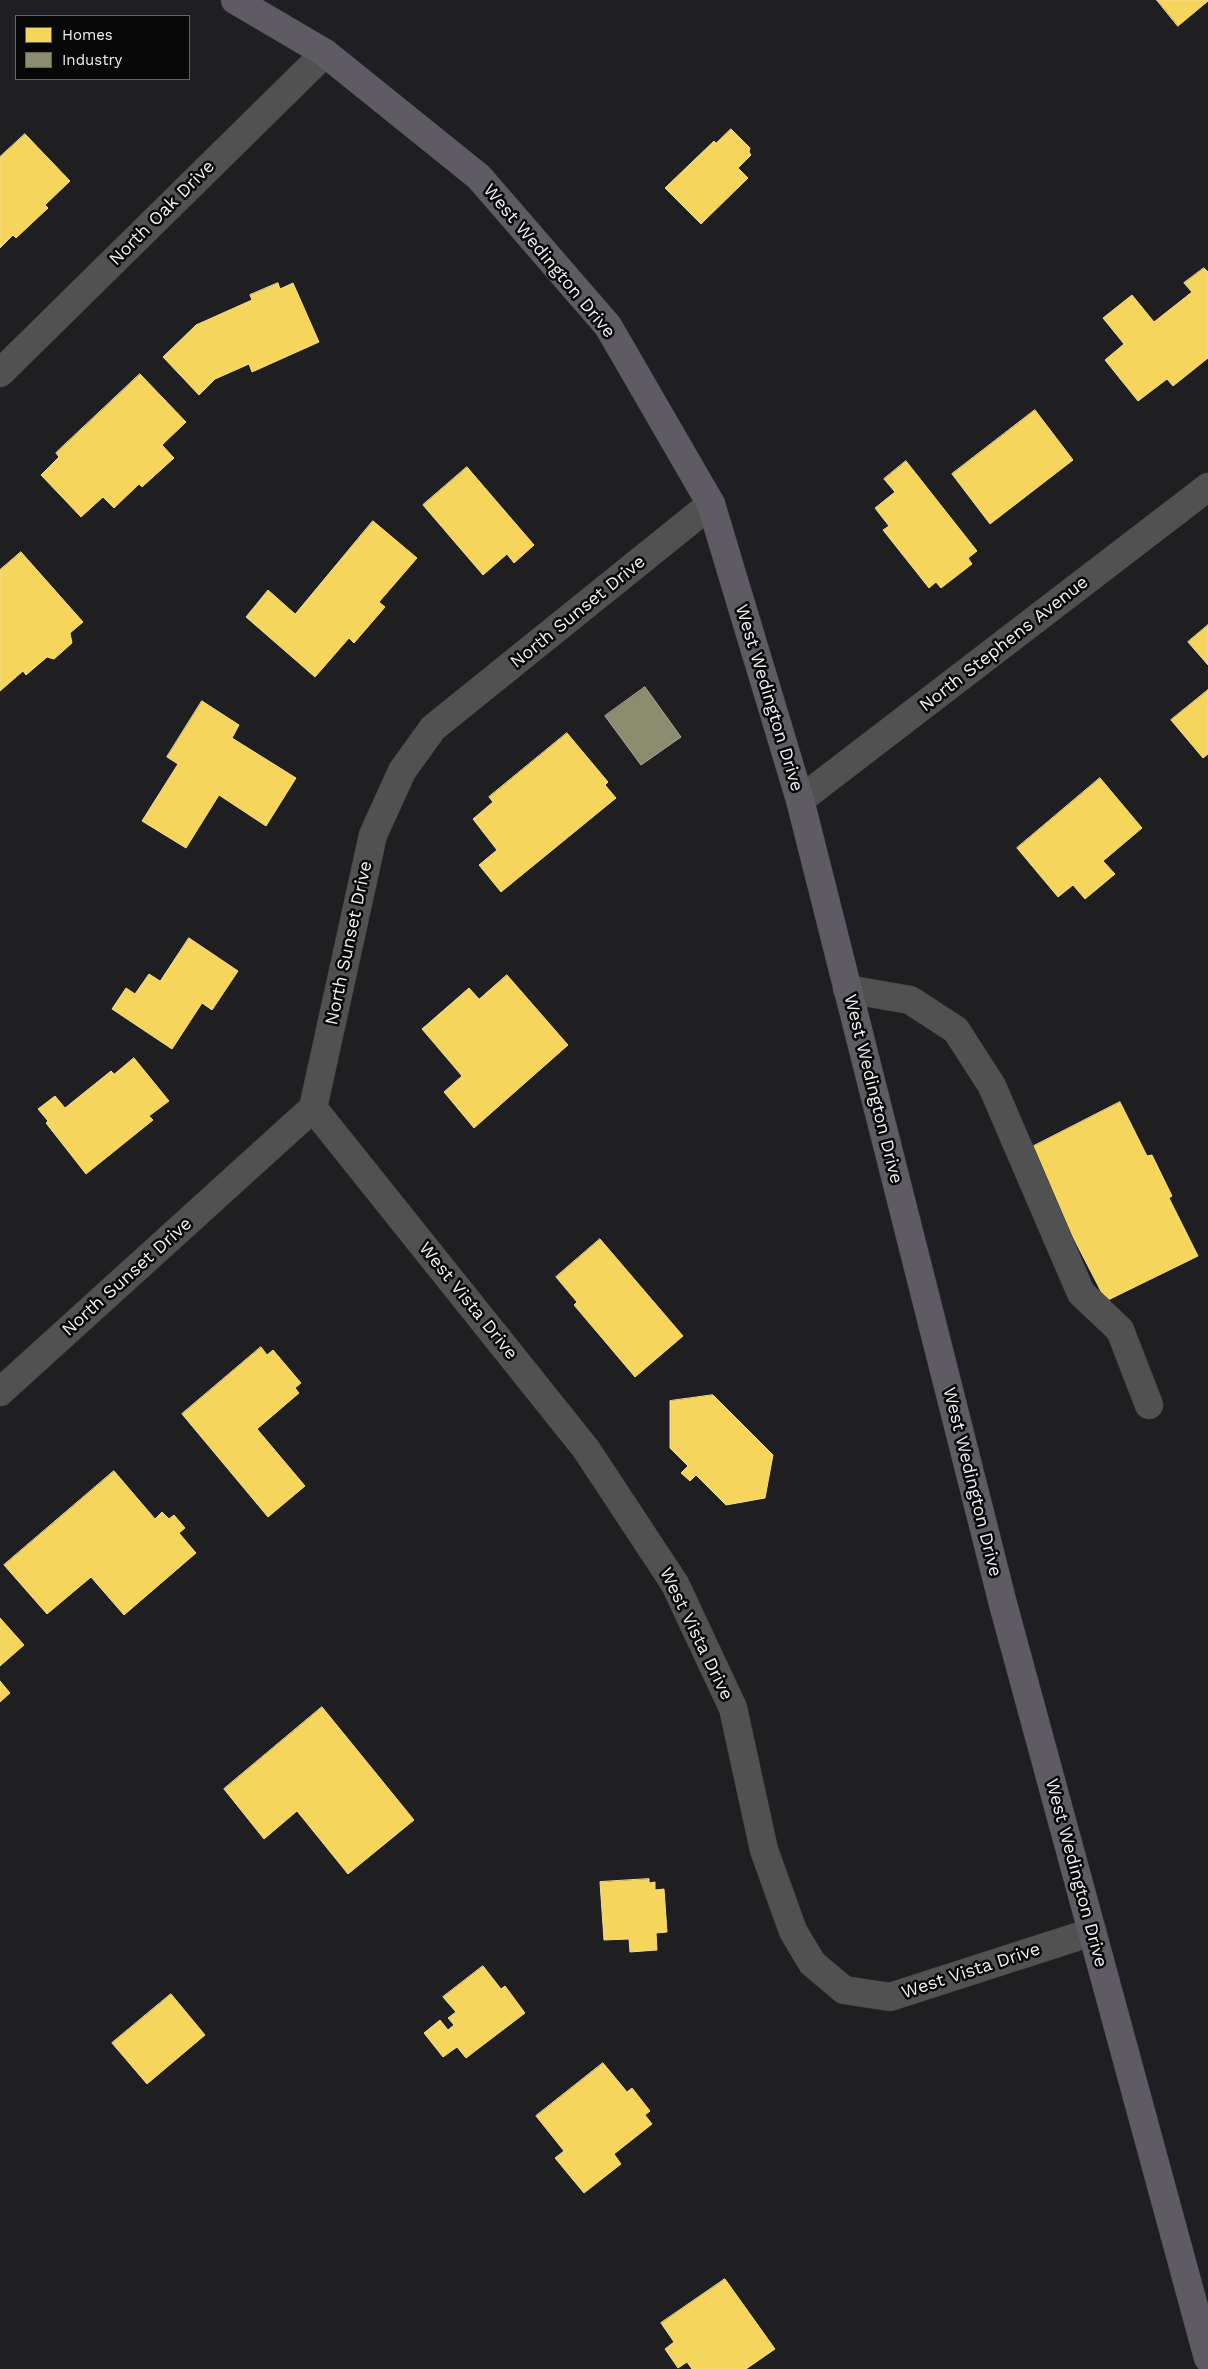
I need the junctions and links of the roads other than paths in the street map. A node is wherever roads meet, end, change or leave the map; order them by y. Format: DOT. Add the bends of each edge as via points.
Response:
graph roads {
  1 [pos="235,0"];
  2 [pos="325,53"];
  3 [pos="0,374"];
  4 [pos="1208,486"];
  5 [pos="711,504"];
  6 [pos="800,800"];
  7 [pos="848,989"];
  8 [pos="313,1108"];
  9 [pos="0,1392"];
  10 [pos="1149,1405"];
  11 [pos="1092,1932"];
  12 [pos="1208,2358"];
  1 -- 2 [label="main road, West Wedington Drive"];
  2 -- 3 [label="street, North Oak Drive"];
  2 -- 5 [label="main road, West Wedington Drive" via="479,177 608,326"];
  4 -- 6 [label="street, North Stephens Avenue"];
  5 -- 6 [label="main road, West Wedington Drive"];
  5 -- 8 [label="street, North Sunset Drive" via="433,728 402,771 373,835"];
  6 -- 7 [label="main road, West Wedington Drive"];
  7 -- 10 [label="street" via="910,1000 956,1030 992,1086 1081,1293 1120,1330"];
  7 -- 11 [label="main road, West Wedington Drive" via="1003,1604"];
  8 -- 9 [label="street, North Sunset Drive"];
  8 -- 11 [label="street, West Vista Drive" via="586,1449 675,1584 733,1708 764,1850 793,1931 812,1963 844,1990 890,1997"];
  11 -- 12 [label="main road, West Wedington Drive"];
}
